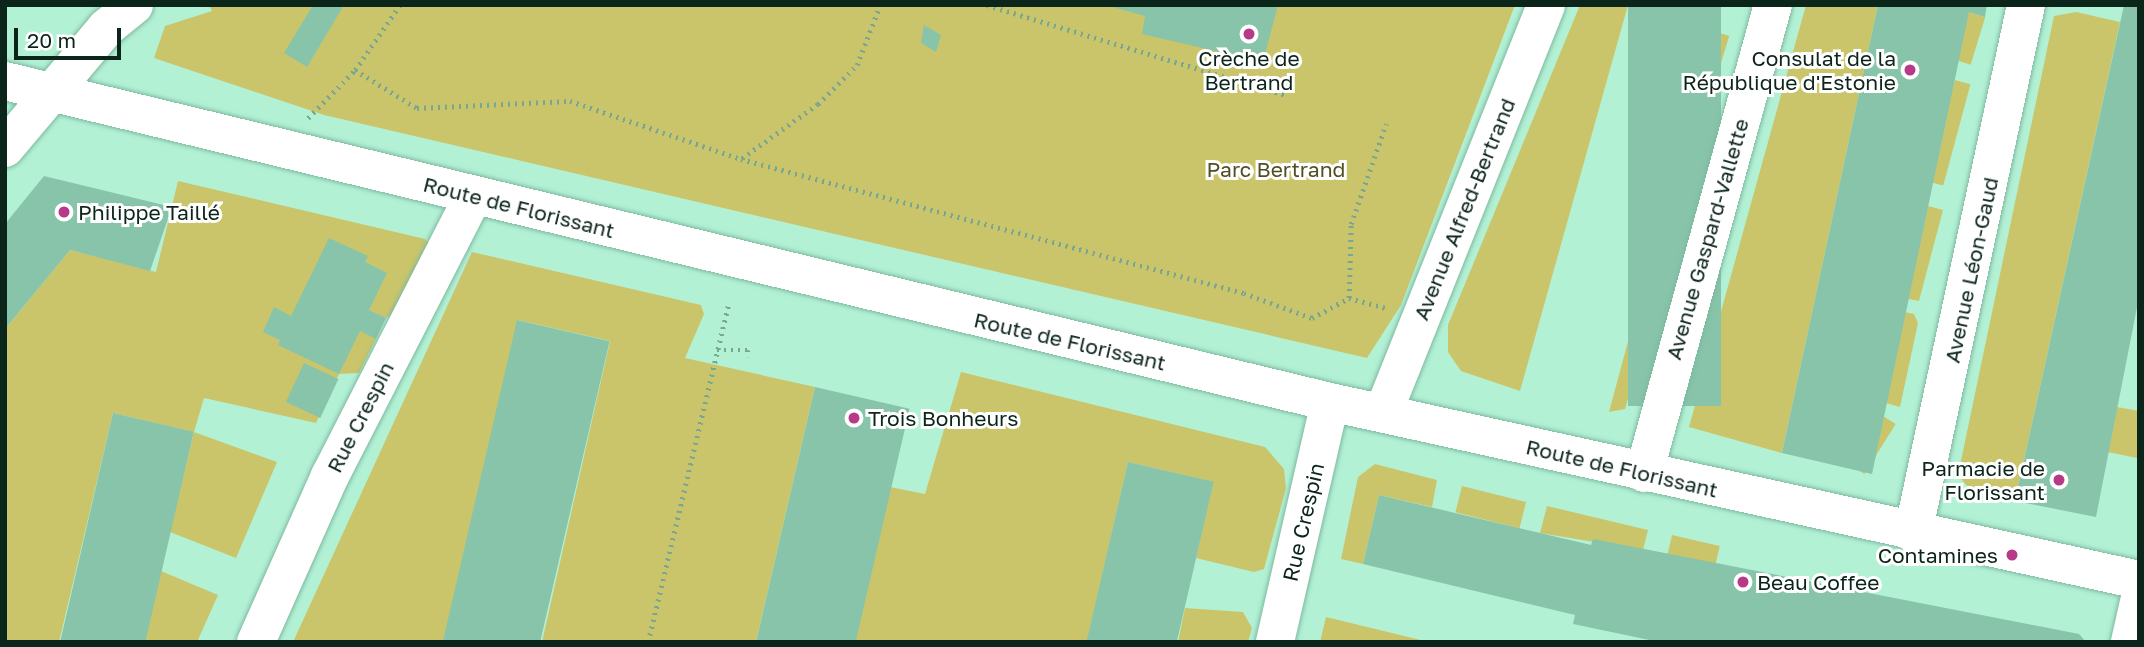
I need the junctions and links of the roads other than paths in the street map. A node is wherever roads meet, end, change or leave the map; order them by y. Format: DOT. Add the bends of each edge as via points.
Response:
graph roads {
  1 [pos="134,5"];
  2 [pos="1546,5"];
  3 [pos="1773,5"];
  4 [pos="2026,5"];
  5 [pos="5,81"];
  6 [pos="50,92"];
  7 [pos="5,148"];
  8 [pos="473,196"];
  9 [pos="1330,402"];
  10 [pos="1382,413"];
  11 [pos="1643,473"];
  12 [pos="1913,533"];
  13 [pos="2139,580"];
  14 [pos="2139,602"];
  15 [pos="256,642"];
  16 [pos="1275,642"];
  17 [pos="2130,642"];
  1 -- 6 [label="street" via="106,28"];
  2 -- 10 [label="street, Avenue Alfred-Bertrand"];
  3 -- 11 [label="street, Avenue Gaspard-Vallette"];
  4 -- 12 [label="street, Avenue Léon-Gaud"];
  5 -- 6 [label="street, Route de Florissant"];
  6 -- 7 [label="street"];
  6 -- 8 [label="street, Route de Florissant"];
  8 -- 9 [label="street, Route de Florissant"];
  8 -- 15 [label="street, Rue Crespin" via="330,477"];
  9 -- 10 [label="street, Route de Florissant"];
  9 -- 16 [label="street, Rue Crespin"];
  10 -- 11 [label="street, Route de Florissant"];
  11 -- 12 [label="street, Route de Florissant"];
  12 -- 13 [label="street, Route de Florissant"];
  14 -- 17 [label="street"];
}
